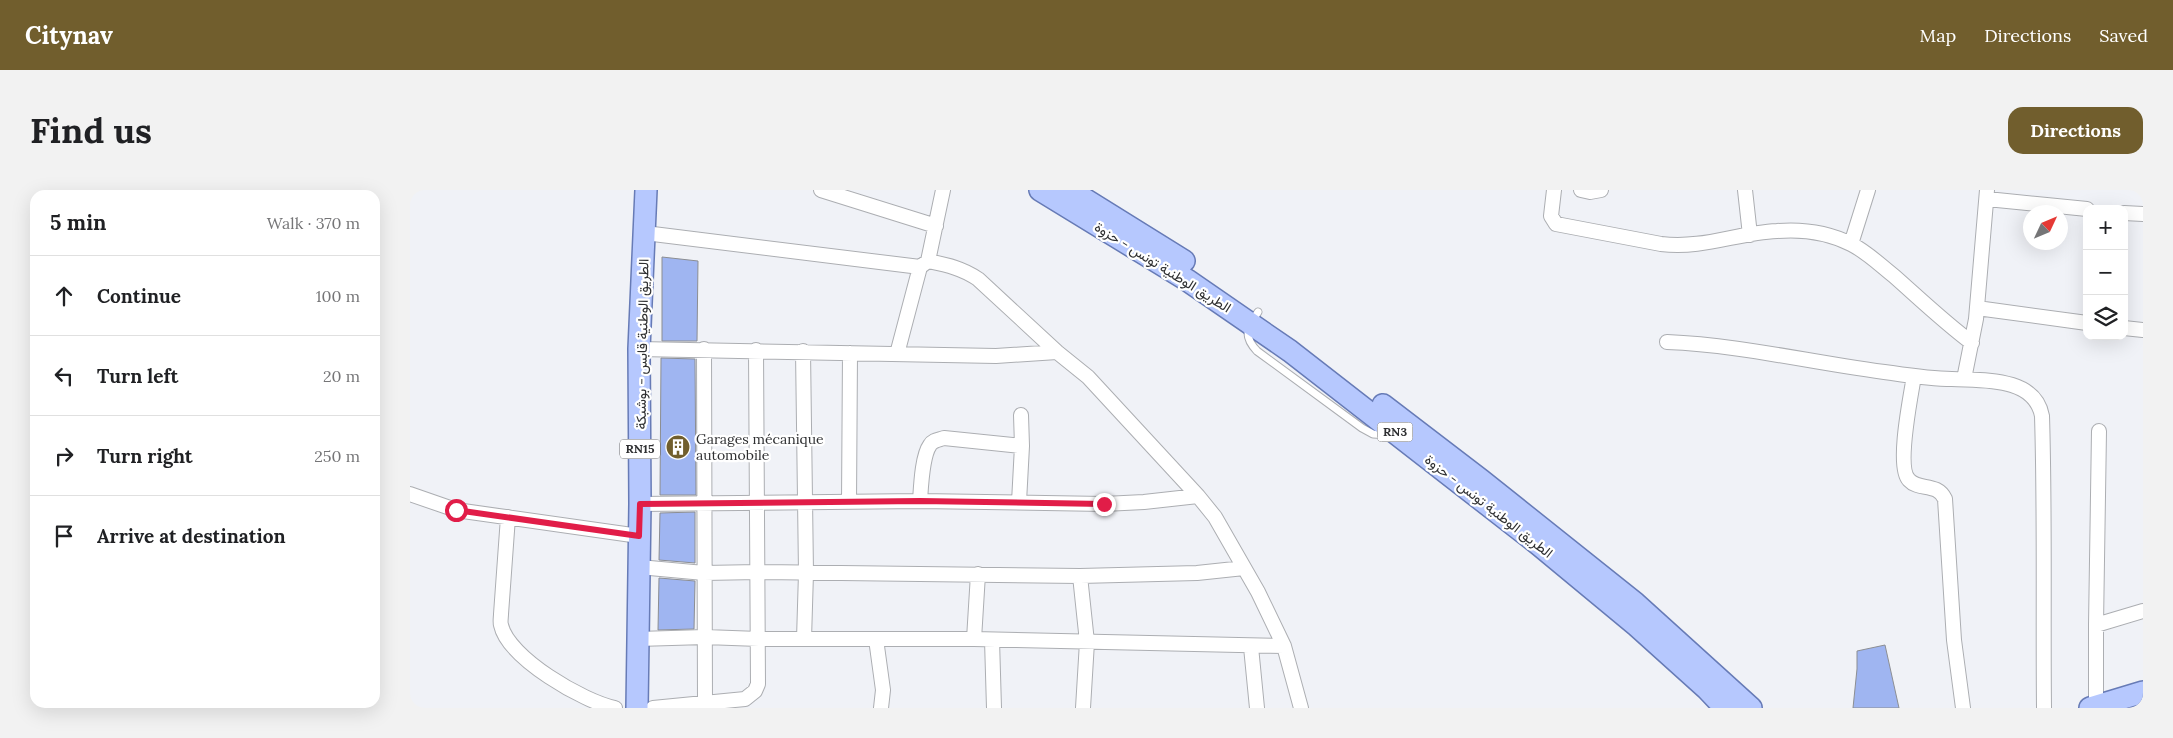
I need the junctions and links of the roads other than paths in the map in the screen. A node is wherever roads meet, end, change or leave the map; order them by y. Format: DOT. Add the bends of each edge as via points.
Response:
graph roads {
  1 [pos="646,190"];
  2 [pos="821,190"];
  3 [pos="943,190"];
  4 [pos="1040,190"];
  5 [pos="1070,190"];
  6 [pos="1554,190"];
  7 [pos="1581,190"];
  8 [pos="1601,190"];
  9 [pos="1745,190"];
  10 [pos="1868,190"];
  11 [pos="1987,195"];
  12 [pos="2083,208"];
  13 [pos="2128,213"];
  14 [pos="2143,214"];
  15 [pos="936,226"];
  16 [pos="645,233"];
  17 [pos="1750,235"];
  18 [pos="1851,244"];
  19 [pos="924,264"];
  20 [pos="1976,308"];
  21 [pos="1254,318"];
  22 [pos="2083,322"];
  23 [pos="2128,328"];
  24 [pos="2143,330"];
  25 [pos="1667,342"];
  26 [pos="1972,343"];
  27 [pos="639,349"];
  28 [pos="704,349"];
  29 [pos="756,350"];
  30 [pos="803,351"];
  31 [pos="1056,352"];
  32 [pos="850,353"];
  33 [pos="897,354"];
  34 [pos="1914,376"];
  35 [pos="1964,379"];
  36 [pos="1021,415"];
  37 [pos="2099,431"];
  38 [pos="1022,446"];
  39 [pos="1451,466"];
  40 [pos="410,494"];
  41 [pos="1198,496"];
  42 [pos="920,501"];
  43 [pos="849,502"];
  44 [pos="1019,502"];
  45 [pos="805,503"];
  46 [pos="640,504"];
  47 [pos="704,504"];
  48 [pos="757,504"];
  49 [pos="508,517"];
  50 [pos="639,536"];
  51 [pos="639,567"];
  52 [pos="1244,568"];
  53 [pos="758,572"];
  54 [pos="704,573"];
  55 [pos="806,573"];
  56 [pos="978,574"];
  57 [pos="1080,576"];
  58 [pos="2143,611"];
  59 [pos="2096,624"];
  60 [pos="704,637"];
  61 [pos="638,639"];
  62 [pos="759,639"];
  63 [pos="804,639"];
  64 [pos="876,639"];
  65 [pos="974,639"];
  66 [pos="992,640"];
  67 [pos="1087,642"];
  68 [pos="1251,646"];
  69 [pos="1284,646"];
  70 [pos="2143,692"];
  71 [pos="712,704"];
  72 [pos="2093,707"];
  73 [pos="615,708"];
  74 [pos="637,708"];
  75 [pos="653,708"];
  76 [pos="881,708"];
  77 [pos="994,708"];
  78 [pos="1083,708"];
  79 [pos="1087,708"];
  80 [pos="1257,708"];
  81 [pos="1301,708"];
  82 [pos="1724,708"];
  83 [pos="1751,708"];
  84 [pos="1963,708"];
  85 [pos="2044,708"];
  1 -- 16 [label="main road, الطريق الوطنية قابس - بوشبكة / RN15"];
  2 -- 15 [label="street"];
  3 -- 15 [label="street"];
  4 -- 21 [label="main road, الطريق الوطنية تونس - حزوة / RN3"];
  5 -- 21 [label="main road, الطريق الوطنية تونس - حزوة / RN3" via="1205,274"];
  6 -- 17 [label="street" via="1551,216 1556,224 1674,246"];
  7 -- 8 [label="street"];
  9 -- 17 [label="street"];
  10 -- 18 [label="street"];
  11 -- 12 [label="street"];
  11 -- 20 [label="street"];
  13 -- 14 [label="street"];
  15 -- 19 [label="street"];
  16 -- 19 [label="street"];
  16 -- 27 [label="main road, الطريق الوطنية قابس - بوشبكة / RN15"];
  17 -- 18 [label="street" via="1799,230"];
  18 -- 26 [label="street" via="1870,256"];
  19 -- 31 [label="street" via="954,266 967,271"];
  19 -- 33 [label="street"];
  20 -- 22 [label="street"];
  20 -- 26 [label="street"];
  21 -- 39 [label="main road, الطريق الوطنية تونس - حزوة / RN3" via="1290,351 1397,434"];
  21 -- 39 [label="main road, الطريق الوطنية تونس - حزوة / RN3" via="1283,329"];
  23 -- 24 [label="street"];
  25 -- 34 [label="street" via="1746,348 1833,366"];
  26 -- 35 [label="street"];
  27 -- 28 [label="street"];
  27 -- 46 [label="main road, الطريق الوطنية قابس - بوشبكة / RN15"];
  28 -- 29 [label="street"];
  28 -- 47 [label="street"];
  29 -- 30 [label="street"];
  29 -- 48 [label="street"];
  30 -- 32 [label="street"];
  30 -- 45 [label="street"];
  31 -- 33 [label="street" via="996,356"];
  31 -- 41 [label="street" via="1088,377"];
  32 -- 33 [label="street"];
  32 -- 43 [label="street"];
  34 -- 35 [label="street"];
  34 -- 84 [label="street" via="1903,457 1904,472 1908,480 1935,489 1945,499 1954,640"];
  35 -- 85 [label="street" via="2012,385 2029,394 2040,405 2044,482"];
  36 -- 38 [label="street"];
  37 -- 59 [label="street"];
  38 -- 42 [label="street" via="944,438 934,441 926,455"];
  38 -- 44 [label="street"];
  39 -- 82 [label="main road, الطريق الوطنية تونس - حزوة / RN3" via="1624,615"];
  39 -- 83 [label="main road, الطريق الوطنية تونس - حزوة / RN3" via="1635,603"];
  40 -- 49 [label="street" via="456,510"];
  41 -- 44 [label="street" via="1120,503"];
  41 -- 52 [label="street" via="1215,517"];
  42 -- 43 [label="street"];
  42 -- 44 [label="street"];
  43 -- 45 [label="street"];
  45 -- 48 [label="street"];
  45 -- 55 [label="street"];
  46 -- 47 [label="street"];
  46 -- 50 [label="main road, الطريق الوطنية قابس - بوشبكة / RN15"];
  47 -- 48 [label="street"];
  47 -- 54 [label="street"];
  48 -- 53 [label="street"];
  49 -- 50 [label="street"];
  49 -- 73 [label="street" via="501,614 501,626 507,637 516,649 557,683 596,703"];
  50 -- 51 [label="main road, الطريق الوطنية قابس - بوشبكة / RN15"];
  51 -- 54 [label="street"];
  51 -- 61 [label="main road, الطريق الوطنية قابس - بوشبكة / RN15"];
  52 -- 57 [label="street" via="1189,574"];
  52 -- 69 [label="street"];
  53 -- 54 [label="street"];
  53 -- 55 [label="street"];
  53 -- 62 [label="street"];
  54 -- 60 [label="street"];
  55 -- 56 [label="street"];
  55 -- 63 [label="street"];
  56 -- 57 [label="street"];
  56 -- 65 [label="street"];
  57 -- 67 [label="street"];
  58 -- 59 [label="street"];
  59 -- 72 [label="street"];
  60 -- 61 [label="street"];
  60 -- 62 [label="street"];
  60 -- 71 [label="street"];
  61 -- 74 [label="main road, الطريق الوطنية قابس - بوشبكة / RN15"];
  62 -- 63 [label="street"];
  62 -- 71 [label="street" via="755,692 745,699"];
  63 -- 64 [label="street"];
  64 -- 65 [label="street"];
  64 -- 76 [label="street" via="883,690"];
  65 -- 66 [label="street"];
  66 -- 67 [label="street"];
  66 -- 77 [label="street"];
  67 -- 68 [label="street"];
  67 -- 78 [label="street"];
  68 -- 69 [label="street"];
  68 -- 80 [label="street"];
  69 -- 81 [label="street"];
  70 -- 72 [label="main road"];
  71 -- 75 [label="street"];
  78 -- 79 [label="street"];
}
